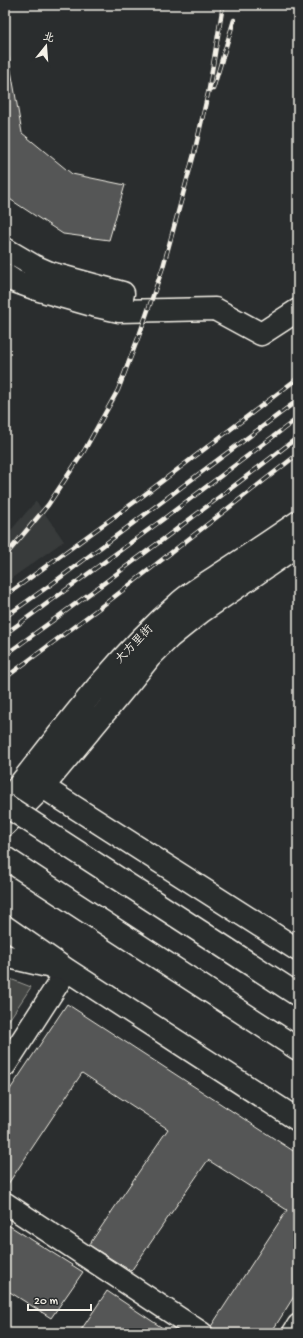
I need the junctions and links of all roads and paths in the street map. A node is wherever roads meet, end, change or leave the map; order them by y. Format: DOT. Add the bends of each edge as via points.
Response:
graph roads {
  1 [pos="5,249"];
  2 [pos="5,275"];
  3 [pos="298,310"];
  4 [pos="119,311"];
  5 [pos="298,522"];
  6 [pos="298,545"];
  7 [pos="43,787"];
  8 [pos="5,804"];
  9 [pos="5,825"];
  10 [pos="5,858"];
  11 [pos="5,927"];
  12 [pos="298,950"];
  13 [pos="5,956"];
  14 [pos="67,970"];
  15 [pos="298,994"];
  16 [pos="298,1049"];
  17 [pos="5,1066"];
  18 [pos="298,1120"];
  19 [pos="5,1203"];
  20 [pos="298,1325"];
  21 [pos="202,1333"];
  22 [pos="293,1333"];
  1 -- 4 [label="main road" via="50,273 123,293"];
  2 -- 4 [label="main road" via="39,290"];
  3 -- 4 [label="main road" via="261,334 215,309"];
  5 -- 8 [label="main road, 大方里街" via="179,602 161,619 93,690"];
  6 -- 7 [label="main road, 大方里街" via="201,612 170,637 150,657"];
  7 -- 9 [label="main road, 大方里街"];
  7 -- 12 [label="main road"];
  8 -- 15 [label="main road, bridge"];
  10 -- 16 [label="main road"];
  11 -- 14 [label="main road"];
  13 -- 14 [label="main road"];
  14 -- 17 [label="street"];
  14 -- 18 [label="main road"];
  19 -- 21 [label="street"];
  20 -- 22 [label="street"];
}
